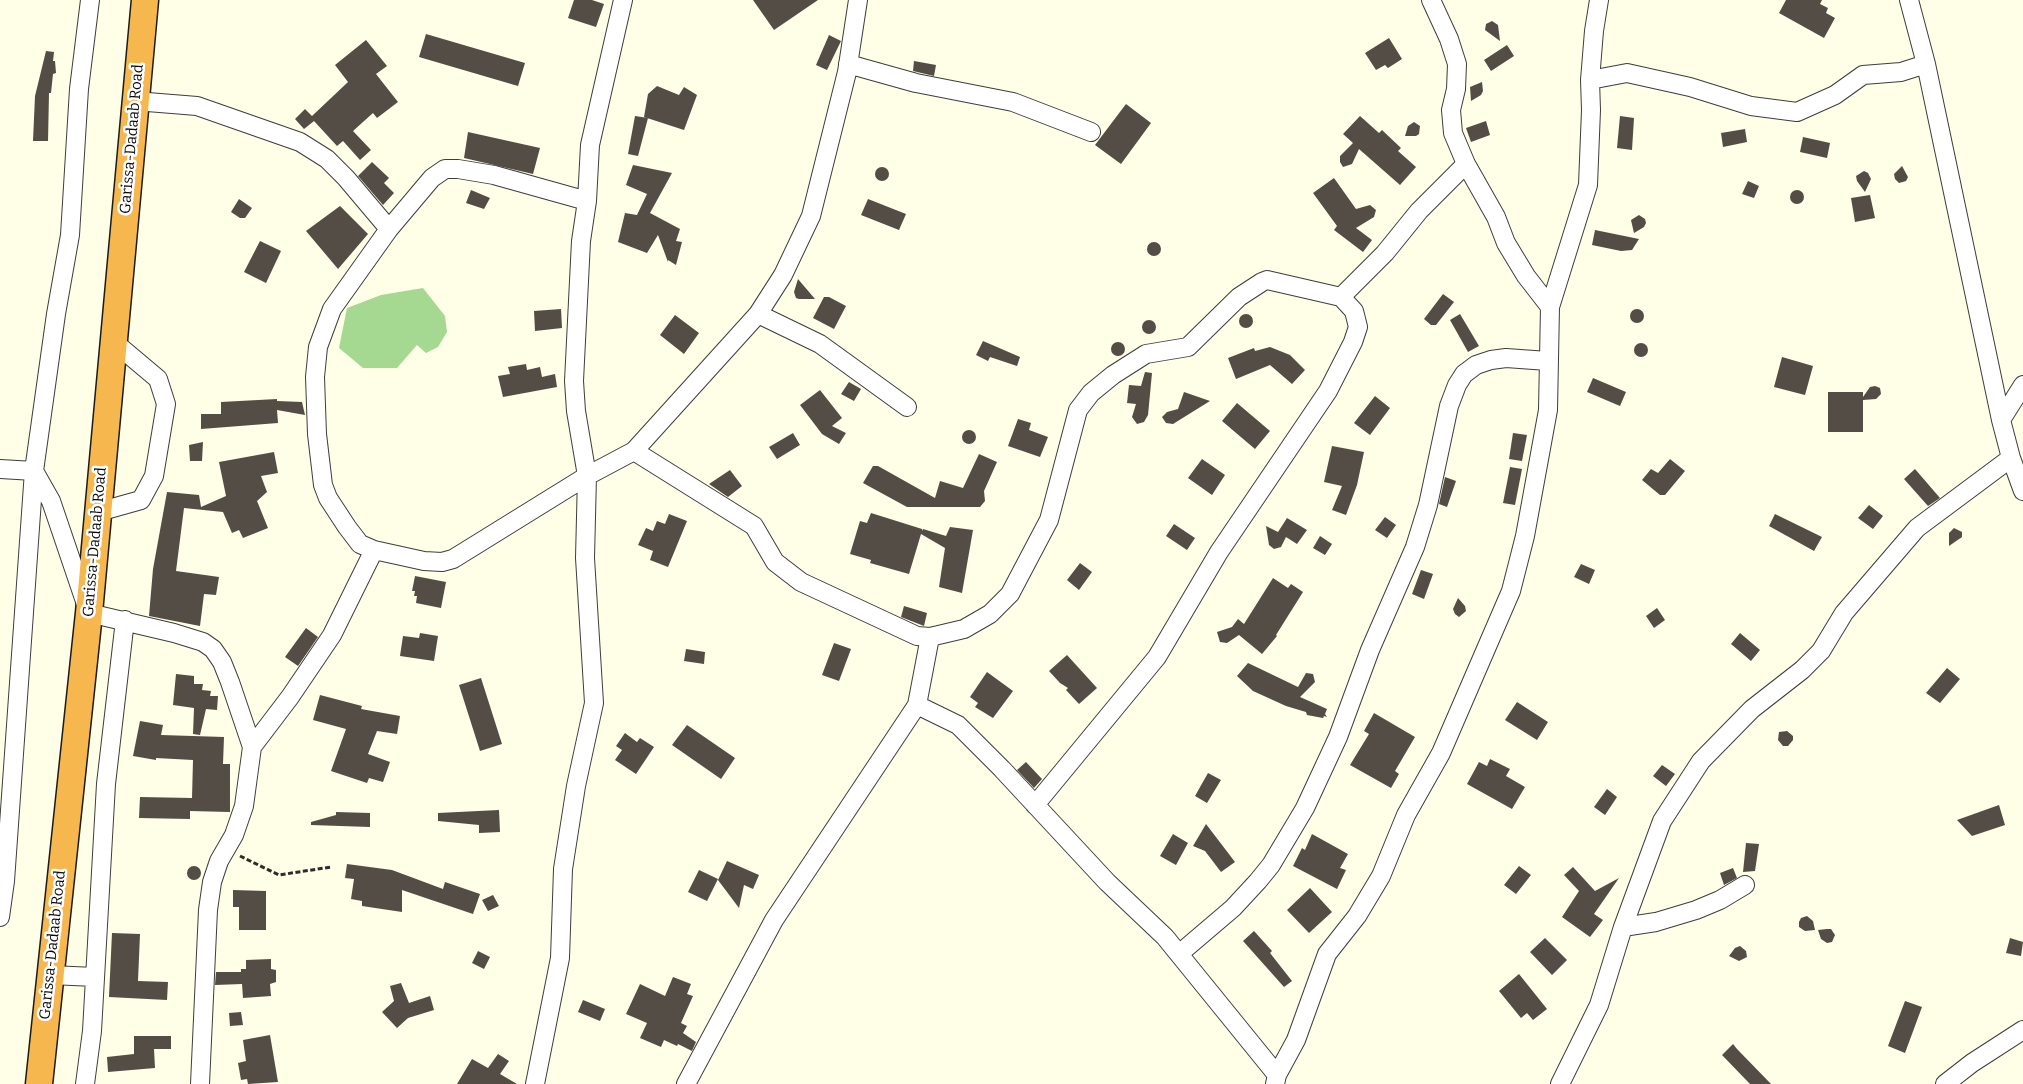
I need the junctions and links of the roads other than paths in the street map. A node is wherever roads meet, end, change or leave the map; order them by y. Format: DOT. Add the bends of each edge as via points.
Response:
graph roads {
  1 [pos="90,0"];
  2 [pos="145,0"];
  3 [pos="623,0"];
  4 [pos="858,0"];
  5 [pos="1431,0"];
  6 [pos="1598,0"];
  7 [pos="1909,0"];
  8 [pos="848,64"];
  9 [pos="1926,64"];
  10 [pos="1590,80"];
  11 [pos="135,101"];
  12 [pos="1091,132"];
  13 [pos="1466,164"];
  14 [pos="587,201"];
  15 [pos="389,229"];
  16 [pos="1341,297"];
  17 [pos="1550,307"];
  18 [pos="758,314"];
  19 [pos="114,342"];
  20 [pos="1548,360"];
  21 [pos="2023,385"];
  22 [pos="907,407"];
  23 [pos="2001,420"];
  24 [pos="634,451"];
  25 [pos="2011,458"];
  26 [pos="0,469"];
  27 [pos="34,471"];
  28 [pos="587,476"];
  29 [pos="2023,491"];
  30 [pos="98,512"];
  31 [pos="374,550"];
  32 [pos="89,613"];
  33 [pos="125,620"];
  34 [pos="930,638"];
  35 [pos="916,705"];
  36 [pos="252,747"];
  37 [pos="1035,804"];
  38 [pos="2,880"];
  39 [pos="1745,885"];
  40 [pos="0,917"];
  41 [pos="1623,926"];
  42 [pos="1179,954"];
  43 [pos="50,975"];
  44 [pos="95,977"];
  45 [pos="2023,1030"];
  46 [pos="1276,1080"];
  47 [pos="38,1084"];
  48 [pos="85,1084"];
  49 [pos="200,1084"];
  50 [pos="535,1084"];
  51 [pos="686,1084"];
  52 [pos="1560,1084"];
  53 [pos="1945,1084"];
  1 -- 27 [label="street" via="79,89 70,235"];
  2 -- 11 [label="highway, Garissa-Dadaab Road"];
  3 -- 14 [label="street" via="590,145"];
  4 -- 8 [label="street"];
  5 -- 13 [label="street" via="1457,64 1453,133"];
  6 -- 10 [label="street"];
  7 -- 9 [label="street"];
  8 -- 12 [label="street" via="916,83 1013,102"];
  8 -- 18 [label="street" via="811,216 784,275"];
  9 -- 10 [label="street" via="1901,72 1863,75 1836,95 1797,112 1751,106 1690,87 1627,73"];
  9 -- 23 [label="street"];
  10 -- 17 [label="street" via="1588,185"];
  11 -- 15 [label="street" via="197,106 300,142 327,159"];
  11 -- 19 [label="highway, Garissa-Dadaab Road"];
  13 -- 16 [label="street"];
  13 -- 17 [label="street" via="1496,217 1506,243"];
  14 -- 15 [label="street" via="494,175 445,169 432,178"];
  14 -- 28 [label="street" via="581,241 574,381"];
  15 -- 31 [label="street" via="332,309 318,347 316,376 317,434 323,485 333,506 360,544"];
  16 -- 34 [label="street" via="1268,280 1262,282 1239,297 1188,347 1146,354 1092,393 1078,410 1049,520 1010,594 990,614 964,629"];
  16 -- 37 [label="street" via="1354,311 1358,327 1328,391 1219,552 1157,656"];
  17 -- 20 [label="street"];
  18 -- 22 [label="street" via="820,344"];
  18 -- 24 [label="street"];
  19 -- 30 [label="highway, Garissa-Dadaab Road"];
  19 -- 30 [label="street" via="158,379 166,404 154,476 141,500"];
  20 -- 42 [label="street" via="1490,360 1464,374 1457,385 1415,547 1370,650 1338,737 1305,808 1258,881 1233,908"];
  20 -- 46 [label="street" via="1548,410 1525,536 1511,591 1441,753 1406,814 1381,876 1356,916 1326,954 1296,1040"];
  21 -- 23 [label="street"];
  23 -- 25 [label="street"];
  24 -- 28 [label="street"];
  24 -- 34 [label="street" via="754,526 775,562 801,582 917,636"];
  25 -- 29 [label="street"];
  25 -- 41 [label="street" via="1917,528 1844,613 1821,652 1752,709 1701,762 1662,821"];
  26 -- 27 [label="street"];
  27 -- 32 [label="street" via="52,501"];
  27 -- 38 [label="street"];
  28 -- 31 [label="street" via="453,560 424,561"];
  28 -- 50 [label="street" via="585,558 594,703 563,869 560,958"];
  30 -- 32 [label="highway, Garissa-Dadaab Road"];
  31 -- 36 [label="street" via="332,635"];
  32 -- 33 [label="street"];
  32 -- 43 [label="highway, Garissa-Dadaab Road"];
  33 -- 36 [label="street" via="203,642 214,649 225,669"];
  33 -- 44 [label="street" via="106,784"];
  34 -- 35 [label="street"];
  35 -- 37 [label="street" via="958,725"];
  35 -- 51 [label="street" via="774,920"];
  36 -- 49 [label="street" via="244,806 212,882"];
  37 -- 42 [label="street"];
  38 -- 40 [label="street"];
  39 -- 41 [label="street" via="1696,910 1656,922"];
  41 -- 52 [label="street" via="1599,1005"];
  42 -- 46 [label="street"];
  43 -- 44 [label="street"];
  43 -- 47 [label="highway, Garissa-Dadaab Road"];
  44 -- 48 [label="street"];
  45 -- 53 [label="street"];
}
